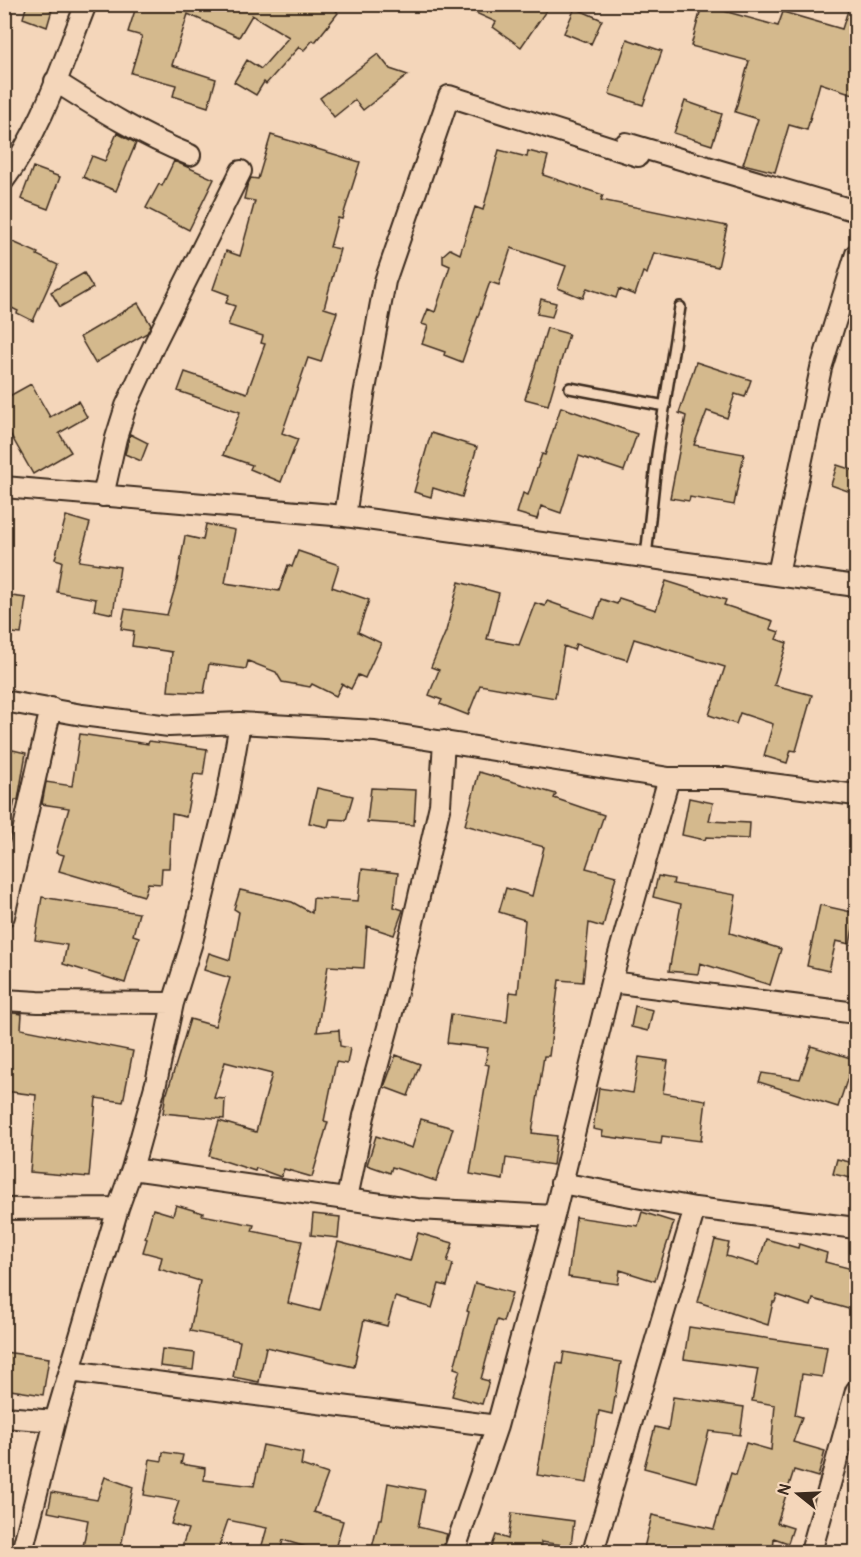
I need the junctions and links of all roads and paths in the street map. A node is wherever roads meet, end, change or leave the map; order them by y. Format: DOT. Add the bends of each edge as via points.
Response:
graph roads {
  1 [pos="86,4"];
  2 [pos="55,81"];
  3 [pos="610,138"];
  4 [pos="190,155"];
  5 [pos="639,156"];
  6 [pos="241,171"];
  7 [pos="4,180"];
  8 [pos="856,212"];
  9 [pos="856,254"];
  10 [pos="680,307"];
  11 [pos="570,388"];
  12 [pos="665,406"];
  13 [pos="4,487"];
  14 [pos="103,496"];
  15 [pos="345,516"];
  16 [pos="646,557"];
  17 [pos="777,574"];
  18 [pos="856,586"];
  19 [pos="4,701"];
  20 [pos="51,708"];
  21 [pos="240,723"];
  22 [pos="444,741"];
  23 [pos="669,778"];
  24 [pos="856,795"];
  25 [pos="4,916"];
  26 [pos="611,982"];
  27 [pos="4,999"];
  28 [pos="173,1004"];
  29 [pos="856,1013"];
  30 [pos="132,1169"];
  31 [pos="561,1183"];
  32 [pos="346,1198"];
  33 [pos="118,1208"];
  34 [pos="695,1208"];
  35 [pos="4,1209"];
  36 [pos="554,1216"];
  37 [pos="856,1228"];
  38 [pos="70,1371"];
  39 [pos="856,1391"];
  40 [pos="4,1417"];
  41 [pos="55,1421"];
  42 [pos="496,1426"];
  43 [pos="850,1439"];
  44 [pos="22,1552"];
  45 [pos="454,1552"];
  46 [pos="593,1552"];
  47 [pos="811,1552"];
  1 -- 2 [label="street"];
  2 -- 4 [label="street" via="112,118"];
  2 -- 7 [label="street" via="21,158"];
  3 -- 8 [label="street"];
  5 -- 15 [label="street" via="449,96 385,281"];
  6 -- 14 [label="street" via="126,406"];
  9 -- 17 [label="street" via="820,368"];
  10 -- 12 [label="lane"];
  11 -- 12 [label="lane"];
  12 -- 16 [label="lane"];
  13 -- 14 [label="street"];
  14 -- 15 [label="street"];
  15 -- 16 [label="street"];
  16 -- 17 [label="street"];
  17 -- 18 [label="street"];
  19 -- 20 [label="street"];
  20 -- 21 [label="street" via="169,726"];
  20 -- 25 [label="street"];
  21 -- 22 [label="street" via="375,731"];
  21 -- 28 [label="street" via="224,809"];
  22 -- 23 [label="street"];
  22 -- 32 [label="street" via="440,805"];
  23 -- 24 [label="street" via="725,778"];
  23 -- 26 [label="street"];
  26 -- 29 [label="street"];
  26 -- 31 [label="street"];
  27 -- 28 [label="street"];
  28 -- 30 [label="street"];
  30 -- 32 [label="street"];
  30 -- 33 [label="street"];
  31 -- 34 [label="street"];
  31 -- 36 [label="street"];
  32 -- 36 [label="street" via="417,1209"];
  33 -- 35 [label="street"];
  33 -- 38 [label="street"];
  34 -- 37 [label="street"];
  34 -- 46 [label="street"];
  36 -- 42 [label="street"];
  38 -- 41 [label="street"];
  38 -- 42 [label="street"];
  39 -- 43 [label="street"];
  40 -- 41 [label="street"];
  41 -- 44 [label="street"];
  42 -- 45 [label="street"];
  43 -- 47 [label="street"];
}
